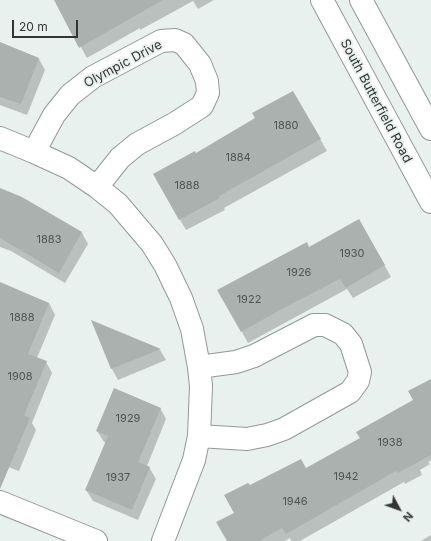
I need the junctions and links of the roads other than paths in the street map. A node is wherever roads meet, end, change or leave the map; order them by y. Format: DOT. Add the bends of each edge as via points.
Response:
graph roads {
  1 [pos="322,0"];
  2 [pos="361,0"];
  3 [pos="431,129"];
  4 [pos="0,138"];
  5 [pos="34,152"];
  6 [pos="97,187"];
  7 [pos="431,202"];
  8 [pos="199,367"];
  9 [pos="199,436"];
  10 [pos="0,502"];
  11 [pos="96,541"];
  12 [pos="163,541"];
  1 -- 7 [label="street, South Butterfield Road"];
  2 -- 3 [label="street"];
  4 -- 5 [label="street"];
  5 -- 6 [label="street" via="68,168"];
  5 -- 6 [label="street, Olympic Drive" via="54,115 70,95 93,77 161,42 176,40 184,44 200,64 207,81 208,92 202,106 137,144 120,158"];
  6 -- 8 [label="street" via="118,204 152,244 165,265 192,329"];
  8 -- 9 [label="street"];
  8 -- 9 [label="street" via="236,362 254,356 314,325 325,325 342,334 351,344 360,372 358,381 350,392 284,429 247,439"];
  9 -- 12 [label="street" via="194,460"];
  10 -- 11 [label="street"];
}
